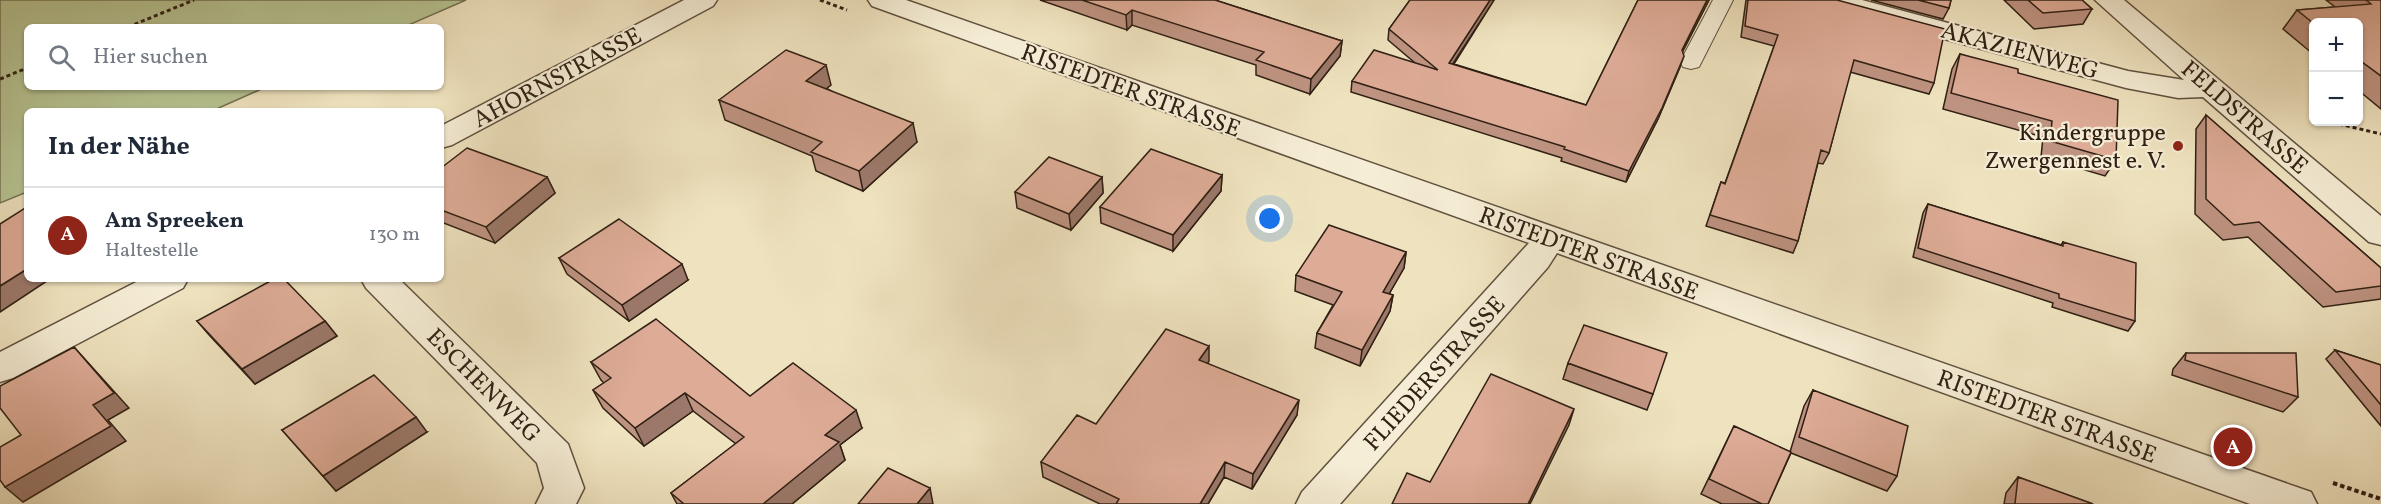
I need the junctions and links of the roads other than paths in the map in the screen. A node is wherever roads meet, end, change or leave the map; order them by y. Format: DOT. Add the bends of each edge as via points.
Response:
graph roads {
  1 [pos="704,0"];
  2 [pos="881,0"];
  3 [pos="1723,0"];
  4 [pos="1831,0"];
  5 [pos="2108,0"];
  6 [pos="1691,62"];
  7 [pos="2211,88"];
  8 [pos="444,136"];
  9 [pos="2381,234"];
  10 [pos="1549,239"];
  11 [pos="165,282"];
  12 [pos="381,282"];
  13 [pos="0,368"];
  14 [pos="556,504"];
  15 [pos="1316,504"];
  16 [pos="2297,504"];
  1 -- 8 [label="street, AHORNSTRASSE"];
  2 -- 10 [label="street, RISTEDTER STRASSE"];
  3 -- 6 [label="lane"];
  4 -- 7 [label="street, AKAZIENWEG" via="2126,79 2178,89"];
  5 -- 7 [label="street, FELDSTRASSE"];
  7 -- 9 [label="street, FELDSTRASSE"];
  10 -- 15 [label="street, FLIEDERSTRASSE"];
  10 -- 16 [label="street, RISTEDTER STRASSE"];
  11 -- 13 [label="street"];
  12 -- 14 [label="street, ESCHENWEG" via="554,455 564,488"];
}
